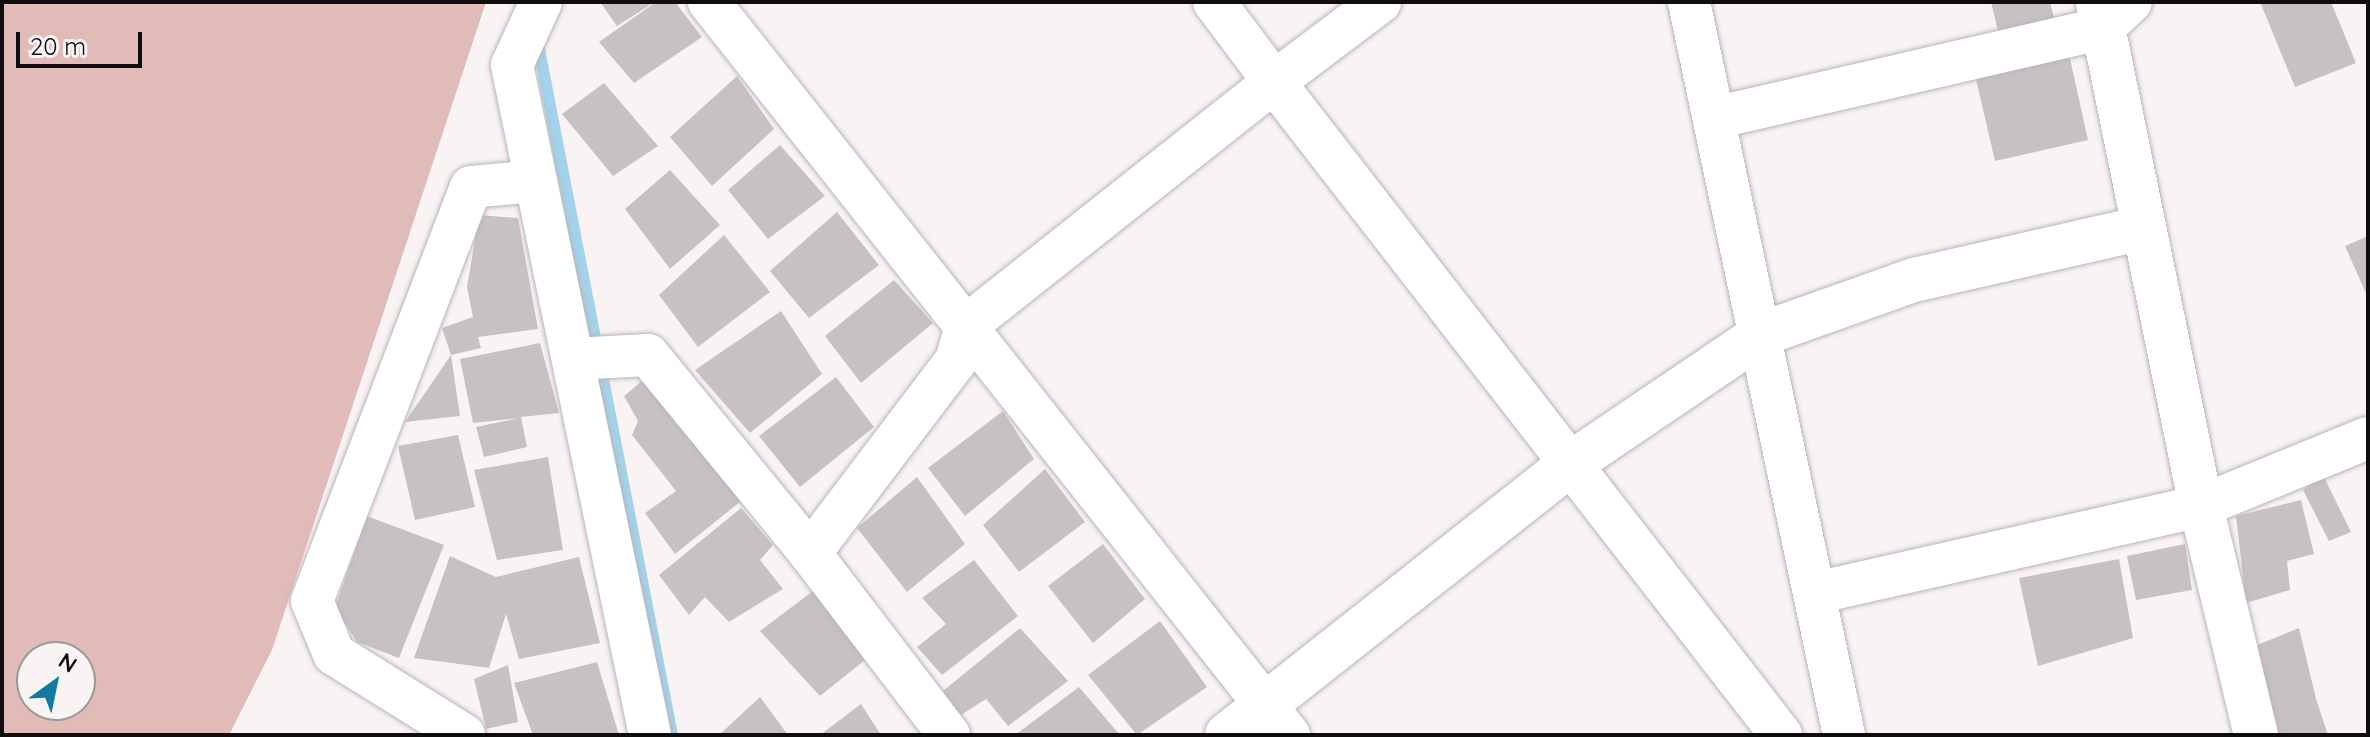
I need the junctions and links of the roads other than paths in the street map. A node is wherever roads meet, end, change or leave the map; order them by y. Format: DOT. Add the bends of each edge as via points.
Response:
graph roads {
  1 [pos="541,2"];
  2 [pos="709,2"];
  3 [pos="1214,2"];
  4 [pos="1380,2"];
  5 [pos="1689,2"];
  6 [pos="2111,11"];
  7 [pos="1274,82"];
  8 [pos="1714,118"];
  9 [pos="536,181"];
  10 [pos="2142,228"];
  11 [pos="966,326"];
  12 [pos="1762,334"];
  13 [pos="573,359"];
  14 [pos="2368,438"];
  15 [pos="1573,462"];
  16 [pos="2201,506"];
  17 [pos="810,553"];
  18 [pos="1815,593"];
  19 [pos="1278,720"];
  20 [pos="464,735"];
  21 [pos="650,735"];
  22 [pos="949,735"];
  23 [pos="1227,735"];
  24 [pos="1781,735"];
  25 [pos="1844,735"];
  26 [pos="2256,735"];
  1 -- 9 [label="street" via="512,65"];
  2 -- 11 [label="street"];
  3 -- 7 [label="street"];
  4 -- 7 [label="street"];
  5 -- 8 [label="street"];
  6 -- 8 [label="street"];
  6 -- 10 [label="street"];
  7 -- 11 [label="street"];
  7 -- 15 [label="street"];
  8 -- 12 [label="street"];
  9 -- 13 [label="street"];
  9 -- 20 [label="street" via="471,187 312,601 334,654"];
  10 -- 12 [label="street" via="1914,280"];
  10 -- 16 [label="street"];
  11 -- 17 [label="street" via="956,361"];
  11 -- 19 [label="street"];
  12 -- 15 [label="street"];
  12 -- 18 [label="street"];
  13 -- 17 [label="street" via="648,355"];
  13 -- 21 [label="street"];
  14 -- 16 [label="street"];
  15 -- 19 [label="street"];
  15 -- 24 [label="street"];
  16 -- 18 [label="street"];
  16 -- 26 [label="street"];
  17 -- 22 [label="street"];
  18 -- 25 [label="street"];
  19 -- 23 [label="street"];
}
